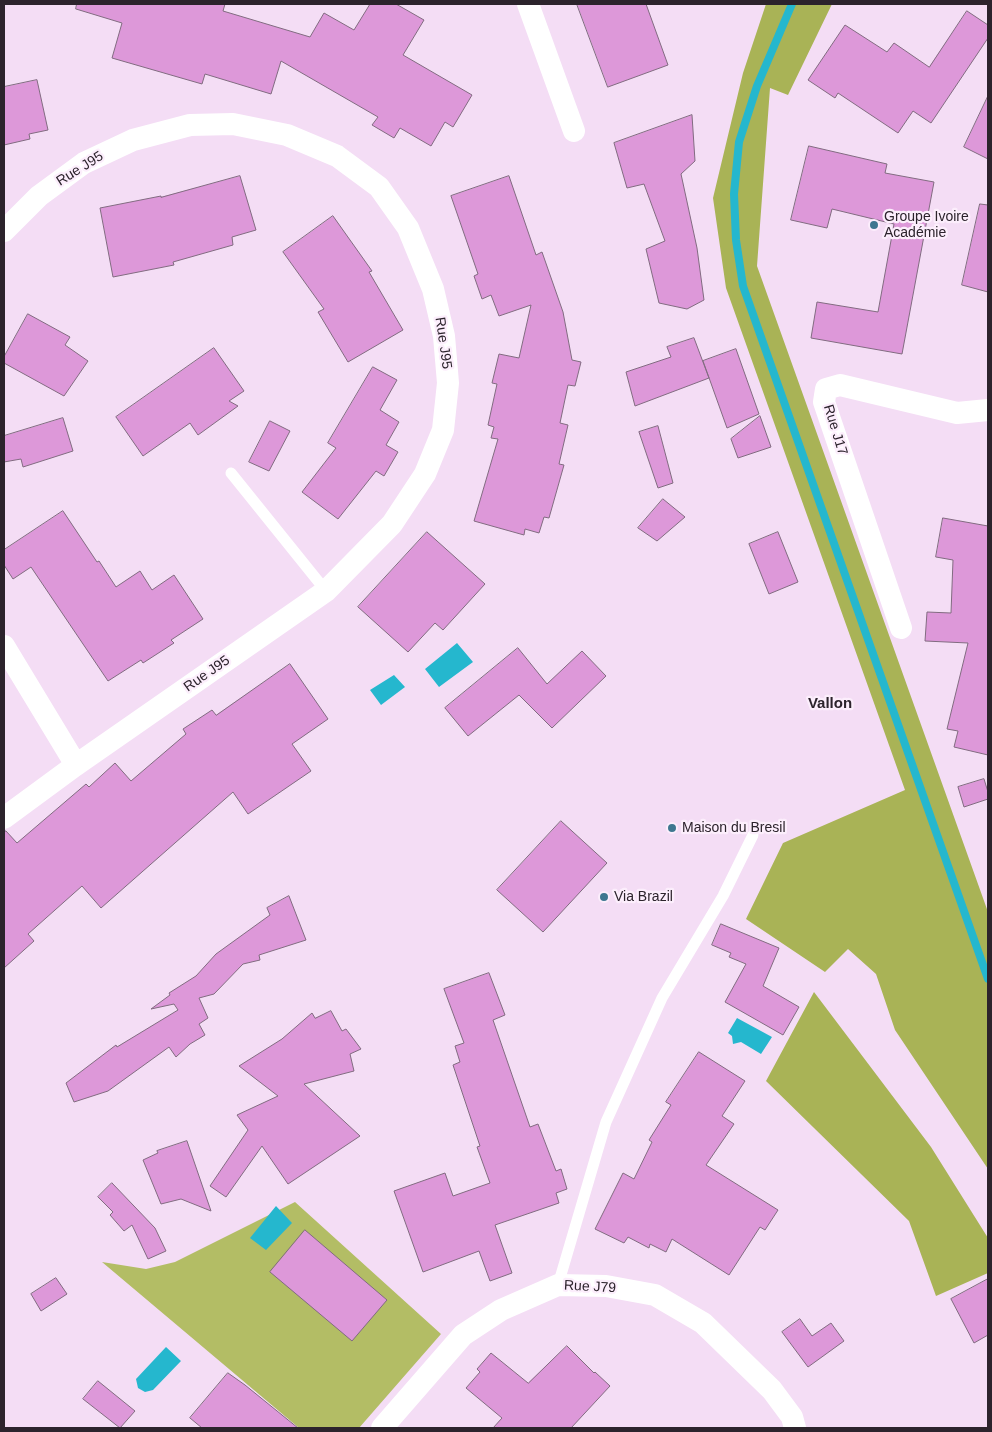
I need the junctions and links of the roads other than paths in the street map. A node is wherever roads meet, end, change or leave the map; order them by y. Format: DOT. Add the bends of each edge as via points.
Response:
graph roads {
  1 [pos="528,4"];
  2 [pos="574,131"];
  3 [pos="4,232"];
  4 [pos="988,410"];
  5 [pos="230,472"];
  6 [pos="326,591"];
  7 [pos="901,628"];
  8 [pos="4,646"];
  9 [pos="76,765"];
  10 [pos="4,818"];
  11 [pos="753,835"];
  12 [pos="558,1285"];
  13 [pos="382,1428"];
  14 [pos="795,1428"];
  1 -- 2 [label="street"];
  3 -- 6 [label="street, Rue J95" via="38,196 84,163 133,140 190,125 233,124 288,135 337,156 379,187 408,228 433,289 444,336 448,383 443,430 425,474 392,524"];
  4 -- 7 [label="street, Rue J17" via="957,413 840,385 826,389 824,402"];
  5 -- 6 [label="lane"];
  6 -- 9 [label="street, Rue J95"];
  8 -- 9 [label="street"];
  9 -- 10 [label="street, Rue J95"];
  11 -- 12 [label="lane" via="723,896 662,998 606,1122"];
  12 -- 13 [label="street, Rue J79" via="501,1310 463,1335"];
  12 -- 14 [label="street, Rue J79" via="606,1286 655,1295 703,1323 772,1390 792,1417"];
}
